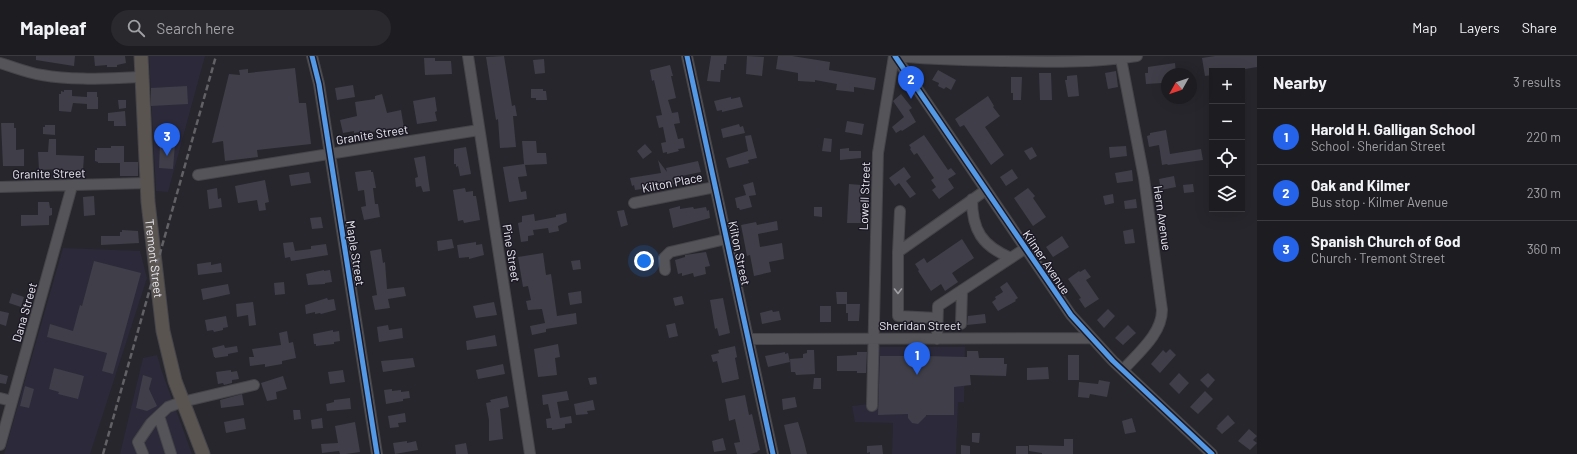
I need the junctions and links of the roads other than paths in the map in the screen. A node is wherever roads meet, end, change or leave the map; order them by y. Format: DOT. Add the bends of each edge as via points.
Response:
graph roads {
  1 [pos="141,56"];
  2 [pos="312,56"];
  3 [pos="468,56"];
  4 [pos="687,56"];
  5 [pos="896,56"];
  6 [pos="1137,56"];
  7 [pos="1121,59"];
  8 [pos="0,63"];
  9 [pos="142,76"];
  10 [pos="479,130"];
  11 [pos="330,154"];
  12 [pos="198,175"];
  13 [pos="147,182"];
  14 [pos="72,186"];
  15 [pos="0,187"];
  16 [pos="715,187"];
  17 [pos="986,190"];
  18 [pos="972,198"];
  19 [pos="634,203"];
  20 [pos="900,211"];
  21 [pos="726,239"];
  22 [pos="1026,248"];
  23 [pos="898,252"];
  24 [pos="1012,258"];
  25 [pos="665,270"];
  26 [pos="962,290"];
  27 [pos="937,318"];
  28 [pos="961,324"];
  29 [pos="873,338"];
  30 [pos="936,338"];
  31 [pos="1091,338"];
  32 [pos="748,339"];
  33 [pos="1123,370"];
  34 [pos="254,385"];
  35 [pos="0,398"];
  36 [pos="12,401"];
  37 [pos="182,402"];
  38 [pos="872,406"];
  39 [pos="159,416"];
  40 [pos="0,445"];
  41 [pos="143,454"];
  42 [pos="171,454"];
  43 [pos="203,454"];
  44 [pos="377,454"];
  45 [pos="530,454"];
  46 [pos="773,454"];
  47 [pos="1212,454"];
  1 -- 9 [label="main road, Tremont Street"];
  2 -- 11 [label="street, Maple Street"];
  3 -- 10 [label="street, Pine Street"];
  4 -- 16 [label="street, Kilton Street"];
  5 -- 7 [label="street" via="943,60 1050,62"];
  5 -- 17 [label="street, Kilmer Avenue"];
  5 -- 29 [label="street, Lowell Street" via="878,153"];
  6 -- 7 [label="street"];
  7 -- 33 [label="street, Hern Avenue" via="1144,178 1162,310 1162,318 1156,332"];
  8 -- 9 [label="street" via="56,77"];
  9 -- 13 [label="main road, Tremont Street"];
  10 -- 11 [label="street, Granite Street"];
  10 -- 45 [label="street, Pine Street"];
  11 -- 12 [label="street, Granite Street"];
  11 -- 44 [label="street, Maple Street"];
  13 -- 14 [label="street, Granite Street"];
  13 -- 37 [label="main road, Tremont Street" via="163,331"];
  14 -- 15 [label="street, Granite Street"];
  14 -- 36 [label="street, Dana Street"];
  16 -- 19 [label="street, Kilton Place"];
  16 -- 21 [label="street, Kilton Street"];
  17 -- 18 [label="street"];
  17 -- 22 [label="street, Kilmer Avenue"];
  18 -- 23 [label="street"];
  18 -- 24 [label="street" via="976,228 985,242 997,252"];
  20 -- 23 [label="street"];
  21 -- 25 [label="street" via="670,252 664,258"];
  21 -- 32 [label="street, Kilton Street"];
  22 -- 24 [label="street"];
  22 -- 31 [label="street, Kilmer Avenue" via="1071,315"];
  23 -- 27 [label="street, one-way" via="898,316"];
  24 -- 26 [label="street"];
  26 -- 27 [label="street" via="938,306"];
  26 -- 28 [label="street"];
  27 -- 30 [label="street"];
  29 -- 30 [label="street, Sheridan Street"];
  29 -- 32 [label="street, Sheridan Street"];
  29 -- 38 [label="street, Lowell Street"];
  30 -- 31 [label="street, Sheridan Street"];
  31 -- 33 [label="street, Kilmer Avenue"];
  32 -- 46 [label="street, Kilton Street"];
  33 -- 47 [label="street, Kilmer Avenue"];
  34 -- 37 [label="street"];
  35 -- 36 [label="street"];
  36 -- 40 [label="street, Dana Street"];
  37 -- 39 [label="street" via="168,407"];
  37 -- 43 [label="main road, Tremont Street"];
  39 -- 41 [label="street" via="138,442"];
  39 -- 42 [label="street"];
}
